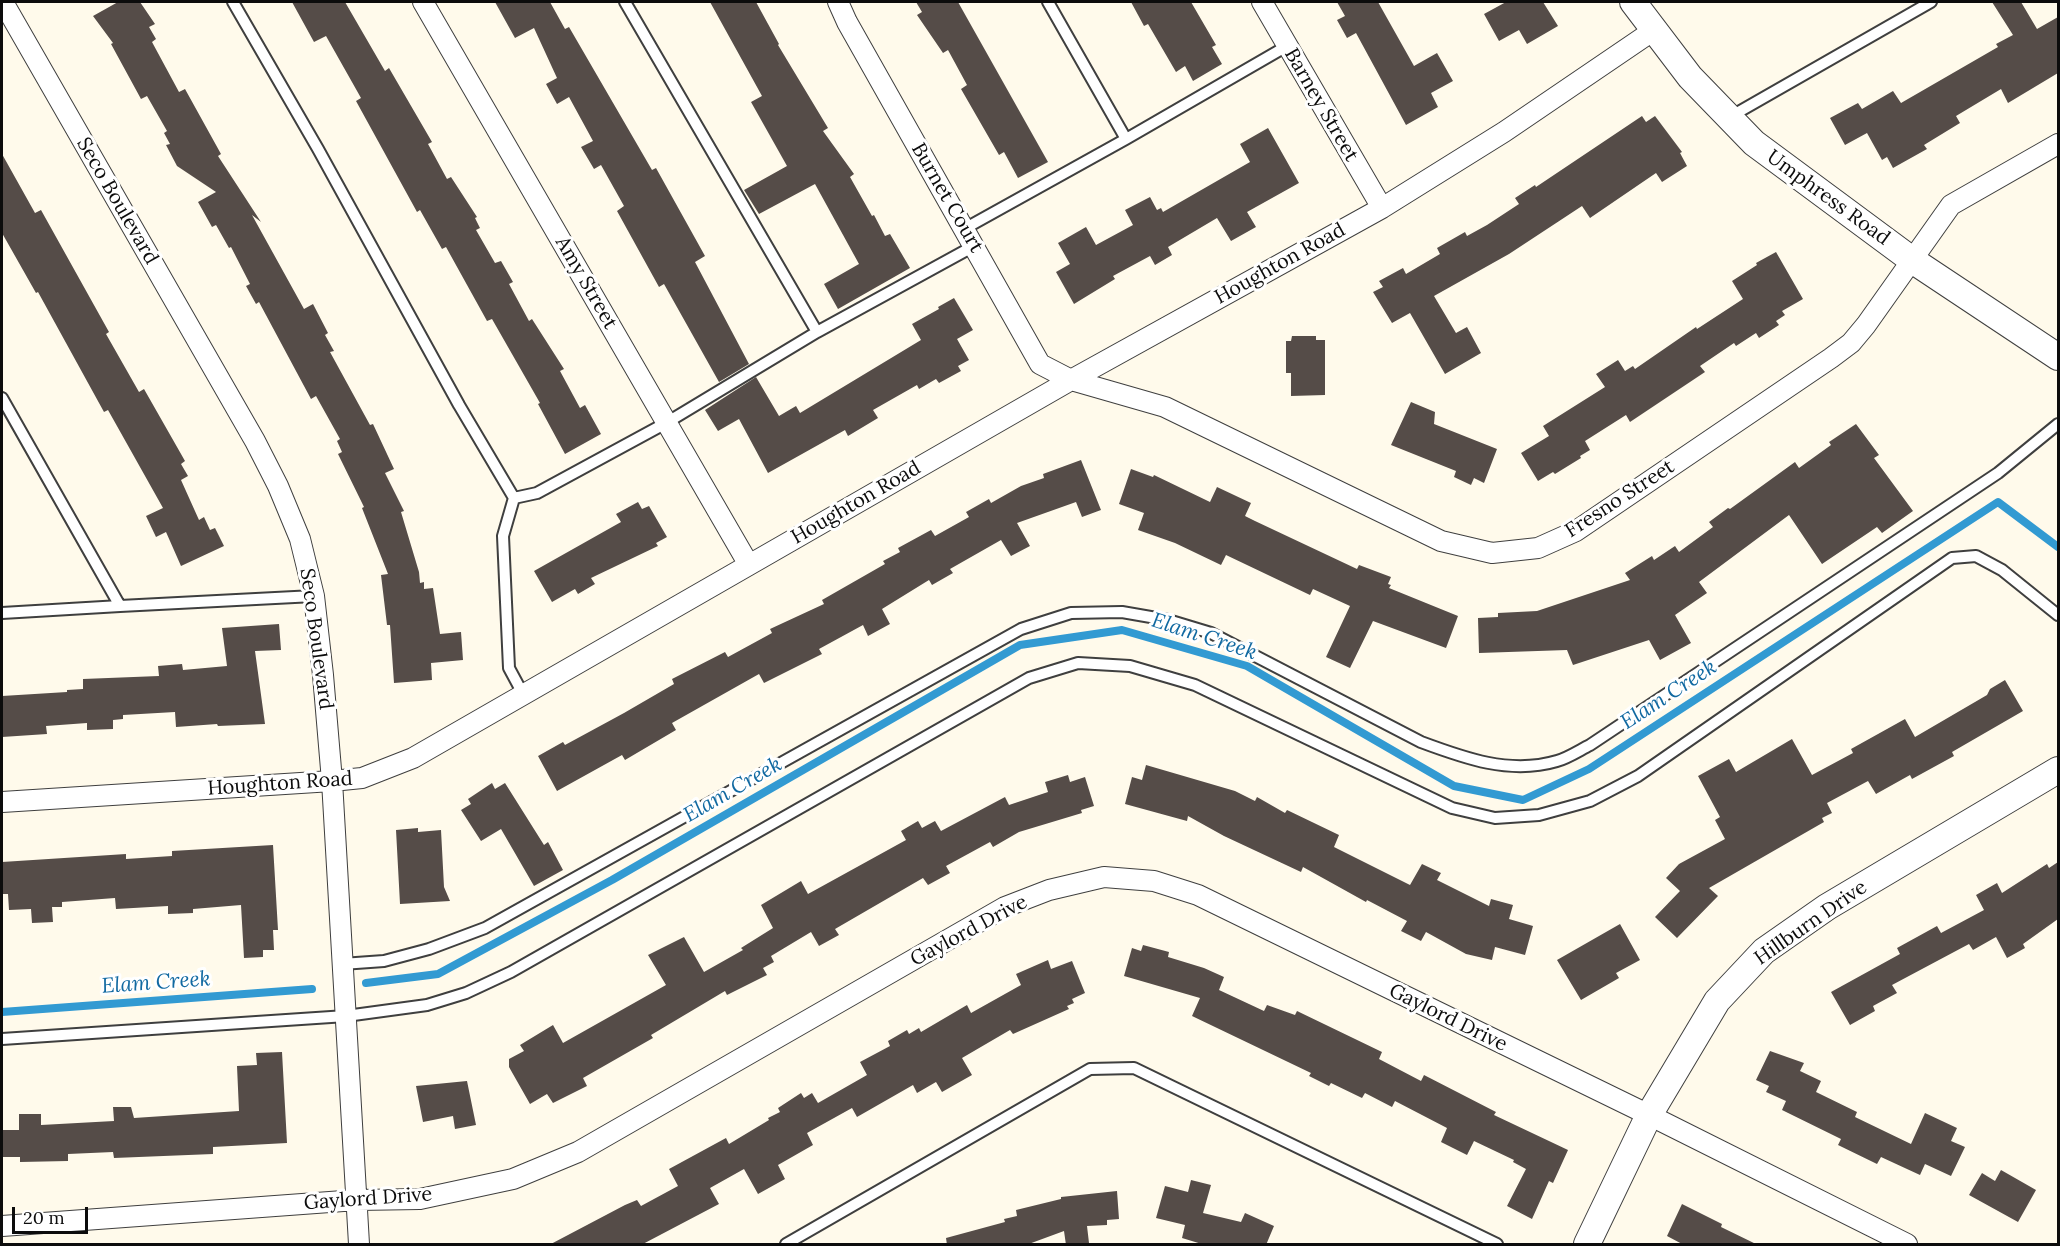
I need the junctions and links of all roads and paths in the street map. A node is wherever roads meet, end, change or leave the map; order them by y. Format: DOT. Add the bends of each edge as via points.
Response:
graph roads {
  1 [pos="3,2"];
  2 [pos="233,2"];
  3 [pos="423,2"];
  4 [pos="625,2"];
  5 [pos="838,2"];
  6 [pos="1048,2"];
  7 [pos="1262,2"];
  8 [pos="1633,2"];
  9 [pos="1931,2"];
  10 [pos="1654,30"];
  11 [pos="1287,46"];
  12 [pos="1728,118"];
  13 [pos="1126,139"];
  14 [pos="2058,144"];
  15 [pos="1382,208"];
  16 [pos="969,237"];
  17 [pos="1912,260"];
  18 [pos="817,332"];
  19 [pos="2058,357"];
  20 [pos="1071,380"];
  21 [pos="2,398"];
  22 [pos="666,423"];
  23 [pos="2058,424"];
  24 [pos="514,498"];
  25 [pos="748,565"];
  26 [pos="314,596"];
  27 [pos="120,606"];
  28 [pos="2,613"];
  29 [pos="2058,615"];
  30 [pos="523,694"];
  31 [pos="2058,770"];
  32 [pos="332,781"];
  33 [pos="2,802"];
  34 [pos="342,964"];
  35 [pos="346,1016"];
  36 [pos="2,1039"];
  37 [pos="1649,1116"];
  38 [pos="357,1200"];
  39 [pos="2,1226"];
  40 [pos="360,1245"];
  41 [pos="786,1245"];
  42 [pos="1497,1245"];
  43 [pos="1587,1245"];
  44 [pos="1907,1245"];
  1 -- 26 [label="street, Seco Boulevard" via="255,441 300,539"];
  2 -- 24 [label="lane"];
  3 -- 22 [label="street, Amy Street"];
  4 -- 18 [label="lane"];
  5 -- 16 [label="street, Burnet Court"];
  6 -- 13 [label="lane"];
  7 -- 11 [label="street, Barney Street"];
  8 -- 10 [label="street, Umphress Road"];
  9 -- 12 [label="lane"];
  10 -- 12 [label="street, Umphress Road"];
  10 -- 15 [label="street, Houghton Road" via="1504,132"];
  11 -- 13 [label="lane"];
  11 -- 15 [label="street, Barney Street"];
  12 -- 17 [label="street, Umphress Road" via="1770,156"];
  13 -- 16 [label="lane"];
  14 -- 17 [label="street, Fresno Street" via="1951,205"];
  15 -- 20 [label="street, Houghton Road"];
  16 -- 18 [label="lane"];
  16 -- 20 [label="street, Burnet Court" via="1040,364"];
  17 -- 19 [label="street, Umphress Road"];
  17 -- 20 [label="street, Fresno Street" via="1851,343 1576,531 1538,548 1492,553 1441,541 1165,407"];
  18 -- 22 [label="lane"];
  20 -- 25 [label="street, Houghton Road"];
  21 -- 27 [label="lane"];
  22 -- 24 [label="lane" via="537,493"];
  22 -- 25 [label="street, Amy Street"];
  23 -- 34 [label="lane" via="1998,473 1590,745 1558,761 1522,767 1465,758 1420,742 1211,633 1122,612 1071,613 1021,629 485,928 384,962"];
  24 -- 30 [label="lane" via="503,536 509,668"];
  25 -- 30 [label="street, Houghton Road"];
  26 -- 27 [label="lane"];
  26 -- 32 [label="street, Seco Boulevard"];
  27 -- 28 [label="lane"];
  29 -- 35 [label="lane" via="2002,570 1976,556 1952,558 1638,776 1590,801 1539,815 1495,818 1452,808 1196,685 1130,666 1078,663 1029,678 511,972 466,993 427,1005"];
  30 -- 32 [label="street, Houghton Road" via="405,761 362,778"];
  31 -- 37 [label="street, Hillburn Drive" via="1827,907 1764,951 1717,1000"];
  32 -- 33 [label="street, Houghton Road"];
  32 -- 34 [label="street, Seco Boulevard"];
  34 -- 35 [label="street, Seco Boulevard"];
  35 -- 36 [label="lane"];
  35 -- 38 [label="street, Seco Boulevard"];
  37 -- 38 [label="street, Gaylord Drive" via="1198,895 1154,881 1104,877 1048,890 1005,908 578,1152 513,1179 420,1199"];
  37 -- 43 [label="street, Hillburn Drive"];
  37 -- 44 [label="street, Gaylord Drive"];
  38 -- 39 [label="street, Gaylord Drive"];
  38 -- 40 [label="street, Seco Boulevard"];
  41 -- 42 [label="lane" via="1090,1069 1134,1068"];
}
